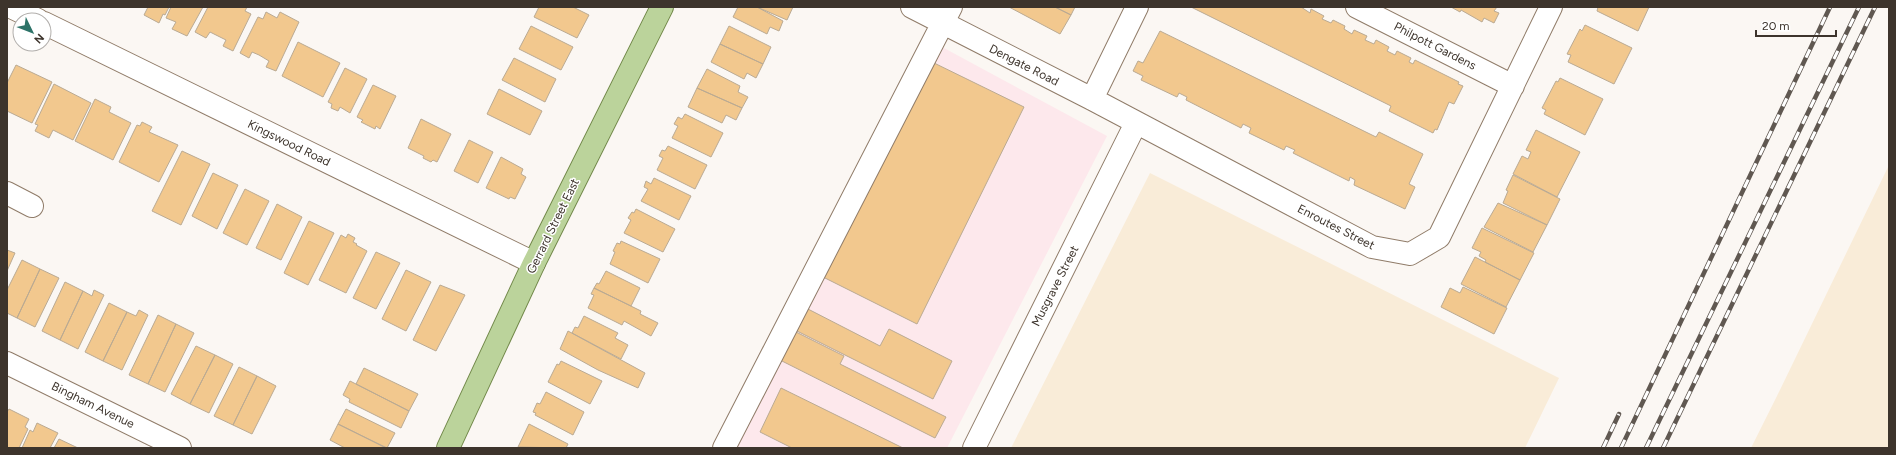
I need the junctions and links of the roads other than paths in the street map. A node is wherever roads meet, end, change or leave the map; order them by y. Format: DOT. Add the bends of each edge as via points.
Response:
graph roads {
  1 [pos="11,7"];
  2 [pos="662,7"];
  3 [pos="912,7"];
  4 [pos="1137,7"];
  5 [pos="1357,7"];
  6 [pos="1551,7"];
  7 [pos="21,12"];
  8 [pos="947,15"];
  9 [pos="52,27"];
  10 [pos="1513,86"];
  11 [pos="1092,99"];
  12 [pos="1136,123"];
  13 [pos="7,192"];
  14 [pos="32,206"];
  15 [pos="534,263"];
  16 [pos="7,363"];
  17 [pos="180,448"];
  18 [pos="448,448"];
  19 [pos="724,448"];
  20 [pos="974,448"];
  1 -- 7 [label="street"];
  2 -- 15 [label="main road, Gerrard Street East"];
  3 -- 8 [label="street, Dengate Road"];
  4 -- 11 [label="street"];
  5 -- 10 [label="street, Philpott Gardens"];
  6 -- 10 [label="street, Enroutes Street"];
  8 -- 11 [label="street, Dengate Road"];
  8 -- 19 [label="street"];
  9 -- 15 [label="street, Kingswood Road"];
  10 -- 12 [label="street, Enroutes Street" via="1439,237 1410,254 1372,247"];
  11 -- 12 [label="street, Dengate Road"];
  12 -- 20 [label="street, Musgrave Street"];
  13 -- 14 [label="street"];
  15 -- 18 [label="main road, Gerrard Street East"];
  16 -- 17 [label="street, Bingham Avenue"];
}
